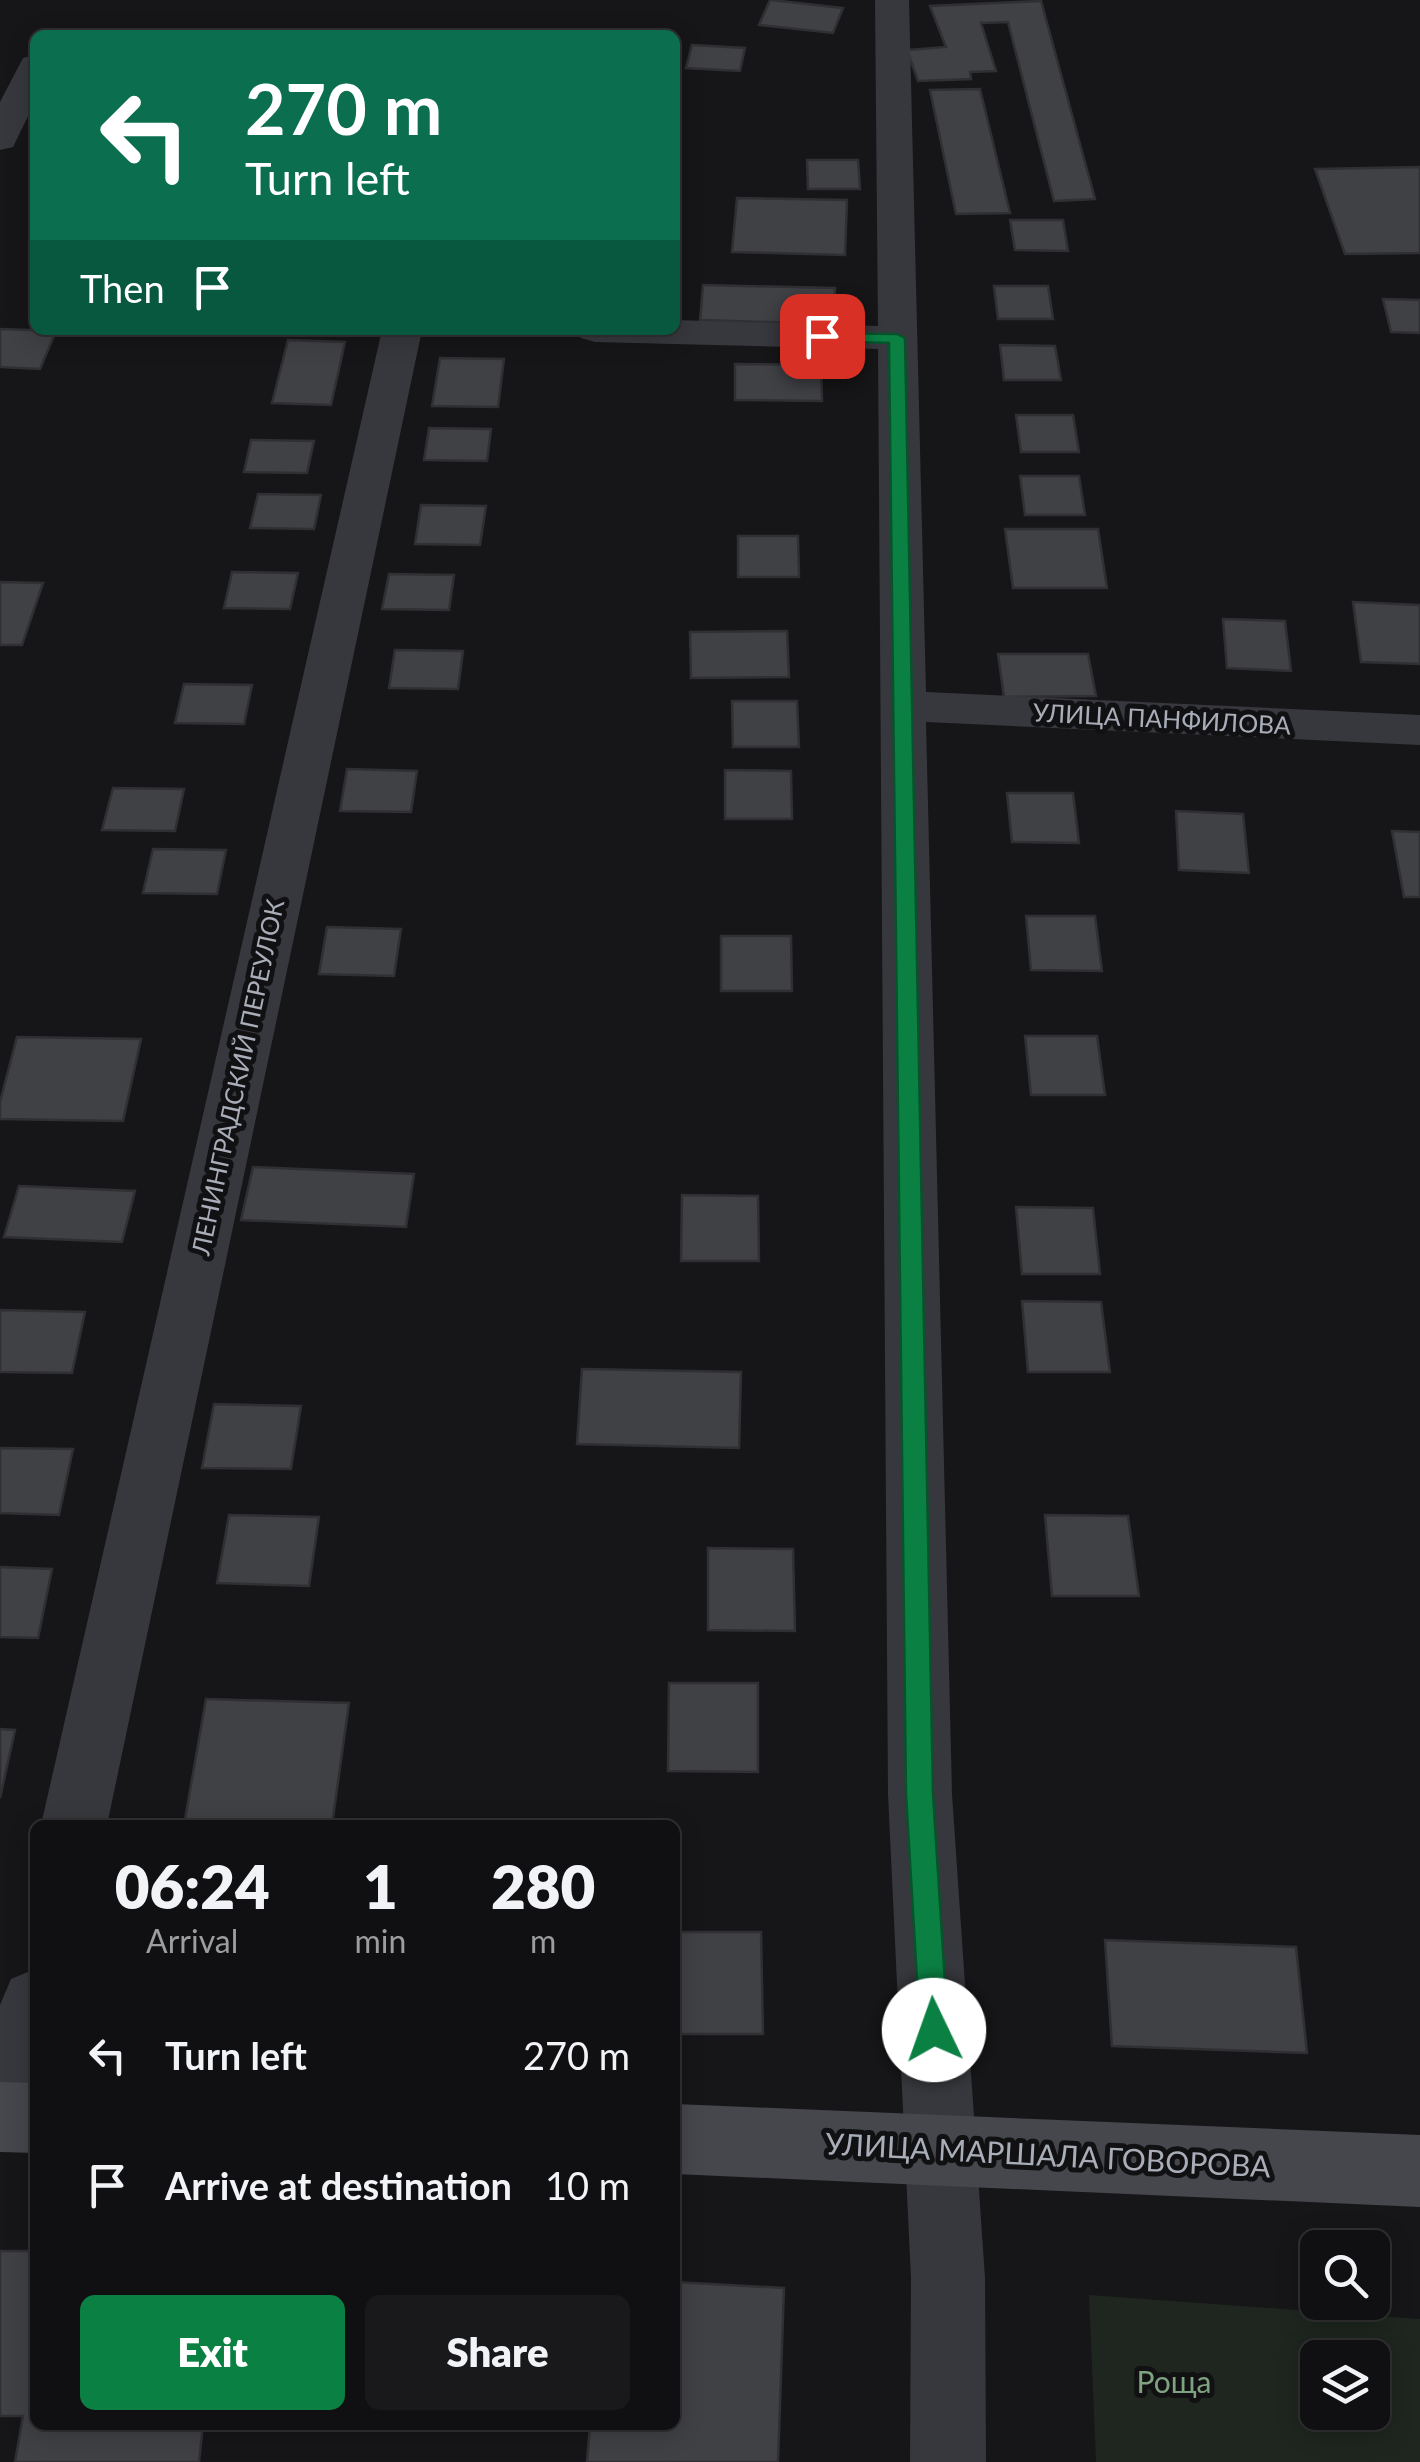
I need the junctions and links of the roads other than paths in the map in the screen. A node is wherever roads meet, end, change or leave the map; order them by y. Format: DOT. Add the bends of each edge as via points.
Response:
graph roads {
  1 [pos="892,0"];
  2 [pos="30,76"];
  3 [pos="0,139"];
  4 [pos="680,332"];
  5 [pos="401,335"];
  6 [pos="897,338"];
  7 [pos="903,706"];
  8 [pos="1420,730"];
  9 [pos="75,1820"];
  10 [pos="30,2031"];
  11 [pos="15,2117"];
  12 [pos="680,2139"];
  13 [pos="941,2148"];
  14 [pos="1420,2171"];
  15 [pos="948,2462"];
  1 -- 6 [label="street"];
  2 -- 3 [label="street"];
  4 -- 6 [label="street"];
  5 -- 9 [label="street, ЛЕНИНГРАДСКИЙ ПЕРЕУЛОК"];
  6 -- 7 [label="street"];
  7 -- 8 [label="street, УЛИЦА ПАНФИЛОВА"];
  7 -- 13 [label="street" via="920,1794"];
  10 -- 11 [label="street"];
  12 -- 13 [label="street, УЛИЦА МАРШАЛА ГОВОРОВА"];
  13 -- 14 [label="street, УЛИЦА МАРШАЛА ГОВОРОВА"];
  13 -- 15 [label="street"];
}
